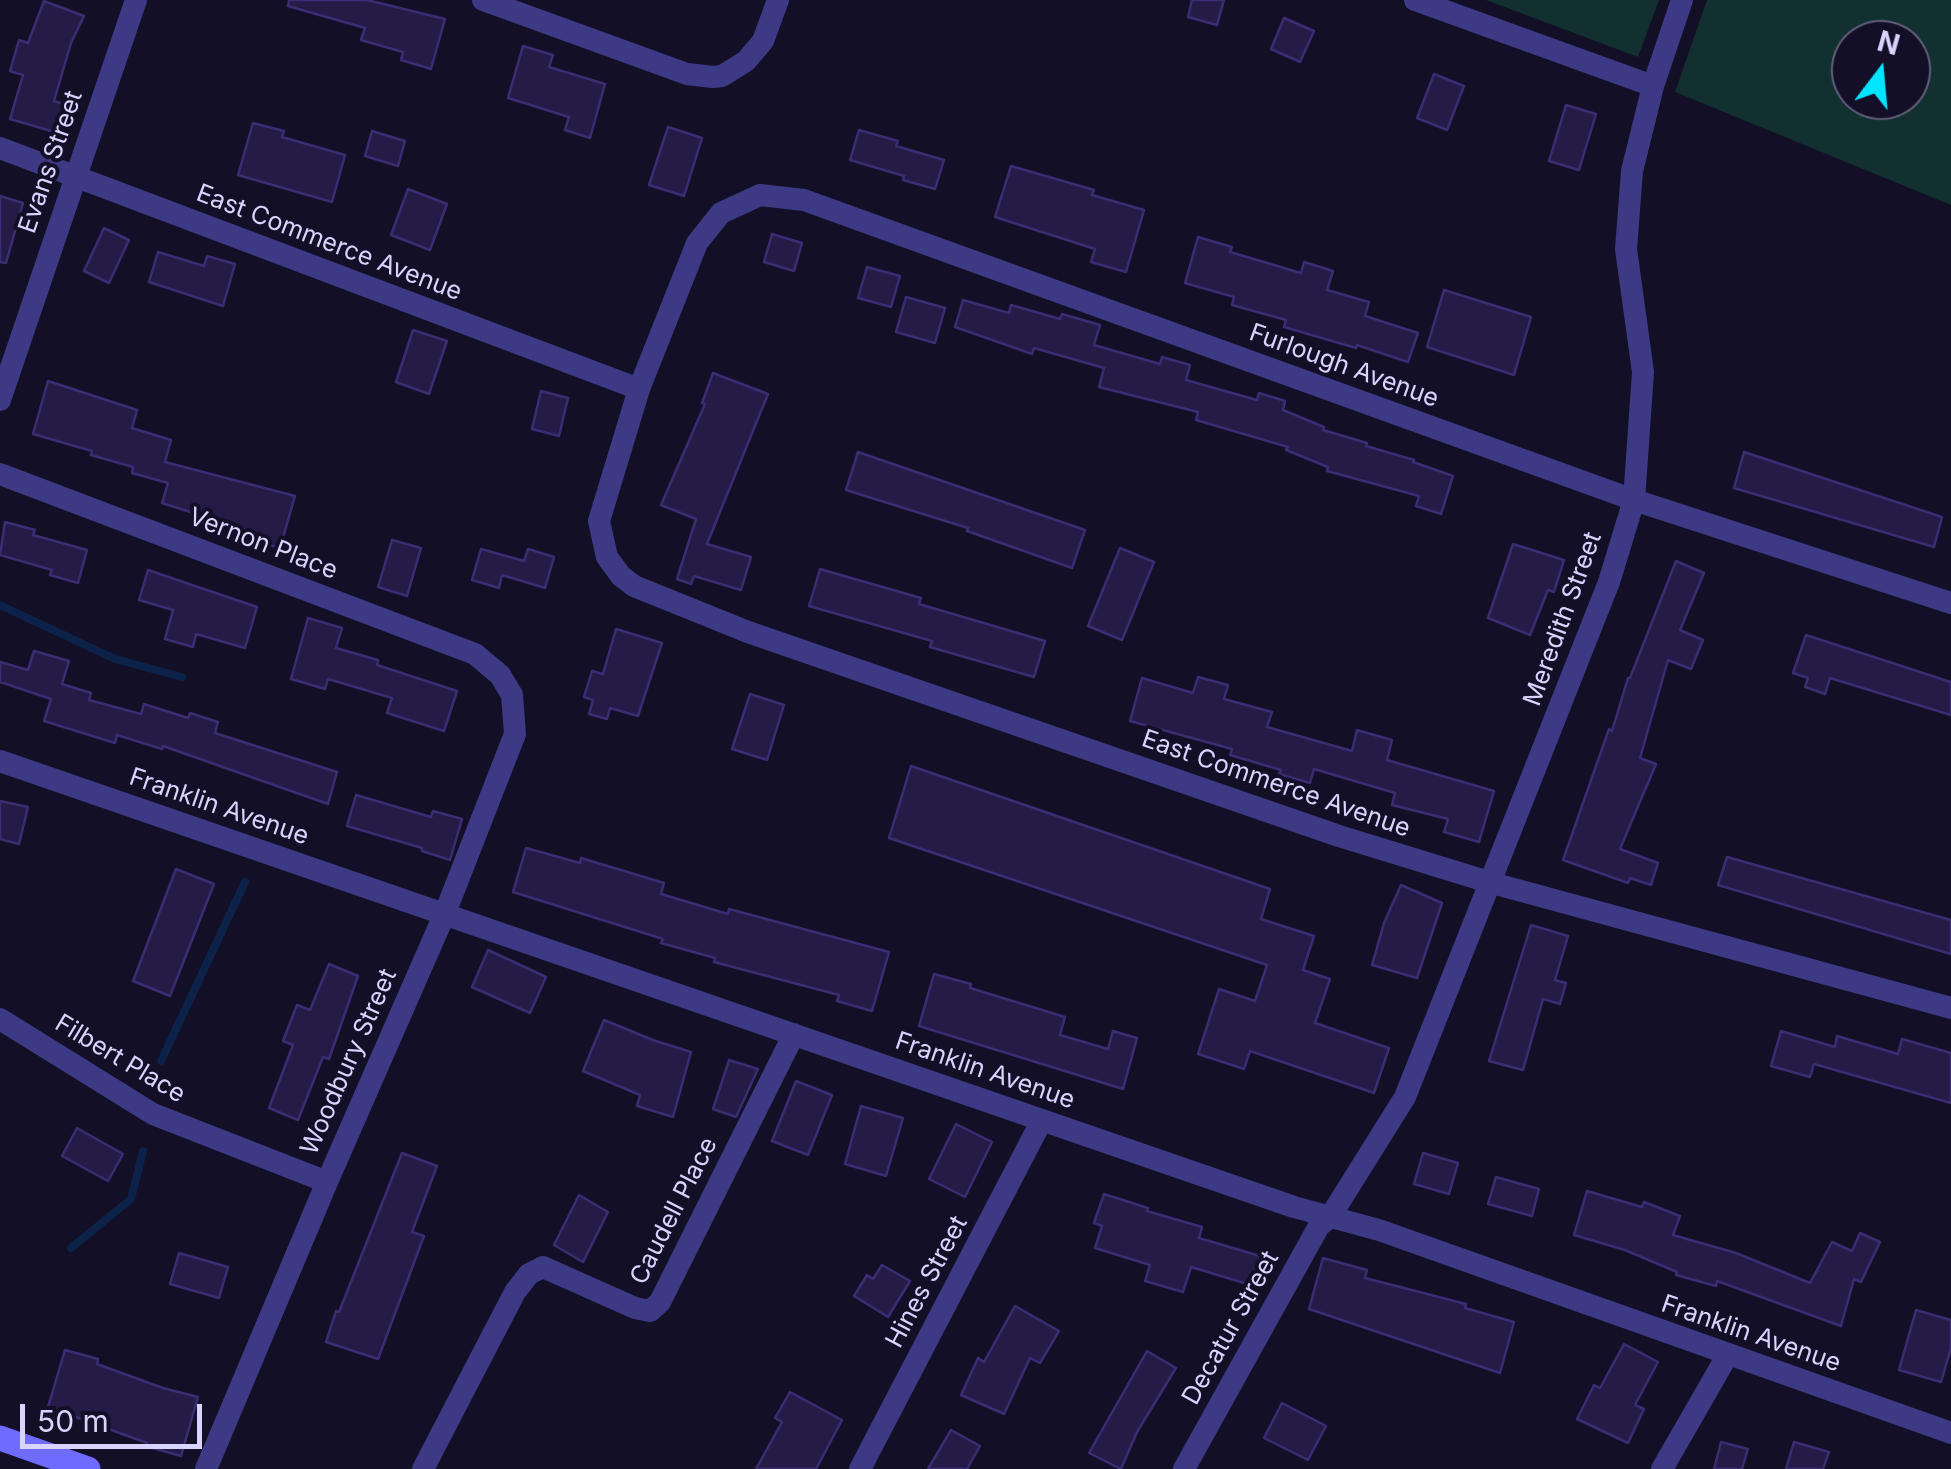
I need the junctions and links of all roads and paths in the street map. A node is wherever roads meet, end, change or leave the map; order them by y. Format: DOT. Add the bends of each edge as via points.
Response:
graph roads {
  1 [pos="136,0"];
  2 [pos="483,0"];
  3 [pos="778,0"];
  4 [pos="1416,0"];
  5 [pos="1682,0"];
  6 [pos="1653,86"];
  7 [pos="0,148"];
  8 [pos="75,176"];
  9 [pos="639,389"];
  10 [pos="0,400"];
  11 [pos="0,474"];
  12 [pos="1634,500"];
  13 [pos="1951,603"];
  14 [pos="500,675"];
  15 [pos="0,761"];
  16 [pos="1492,882"];
  17 [pos="445,913"];
  18 [pos="1951,1008"];
  19 [pos="0,1018"];
  20 [pos="794,1034"];
  21 [pos="1042,1120"];
  22 [pos="326,1182"];
  23 [pos="1330,1216"];
  24 [pos="1727,1356"];
  25 [pos="1951,1433"];
  26 [pos="0,1438"];
  27 [pos="88,1469"];
  28 [pos="206,1469"];
  29 [pos="423,1469"];
  30 [pos="860,1469"];
  31 [pos="1184,1469"];
  32 [pos="1662,1469"];
  1 -- 8 [label="street, Evans Street"];
  2 -- 3 [label="street" via="688,74 722,76 763,41"];
  4 -- 6 [label="street"];
  5 -- 6 [label="street, Meredith Street"];
  6 -- 12 [label="street, Meredith Street" via="1632,171 1626,249 1643,372"];
  7 -- 8 [label="street, East Commerce Avenue"];
  8 -- 9 [label="street, East Commerce Avenue"];
  8 -- 10 [label="street, Evans Street"];
  9 -- 12 [label="street, Furlough Avenue" via="697,243 720,213 760,195 804,200"];
  9 -- 16 [label="street, East Commerce Avenue" via="598,521 607,558 634,586 748,632 1338,836"];
  11 -- 14 [label="street, Vernon Place" via="475,654"];
  12 -- 13 [label="street, Furlough Avenue"];
  12 -- 16 [label="street, Meredith Street" via="1609,582"];
  14 -- 17 [label="street, Woodbury Street" via="512,695 516,734"];
  15 -- 17 [label="street, Franklin Avenue"];
  16 -- 18 [label="street, East Commerce Avenue"];
  16 -- 23 [label="street, Meredith Street" via="1405,1097"];
  17 -- 20 [label="street, Franklin Avenue"];
  17 -- 22 [label="street, Woodbury Street"];
  19 -- 22 [label="street, Filbert Place" via="154,1114"];
  20 -- 21 [label="street, Franklin Avenue"];
  20 -- 29 [label="street, Caudell Place" via="660,1302 650,1311 634,1308 543,1268 529,1274"];
  21 -- 23 [label="street, Franklin Avenue"];
  21 -- 30 [label="street, Hines Street"];
  22 -- 28 [label="street, Woodbury Street"];
  23 -- 24 [label="street, Franklin Avenue"];
  23 -- 31 [label="street, Decatur Street"];
  24 -- 25 [label="street, Franklin Avenue"];
  24 -- 32 [label="street"];
  26 -- 27 [label="main road"];
}
